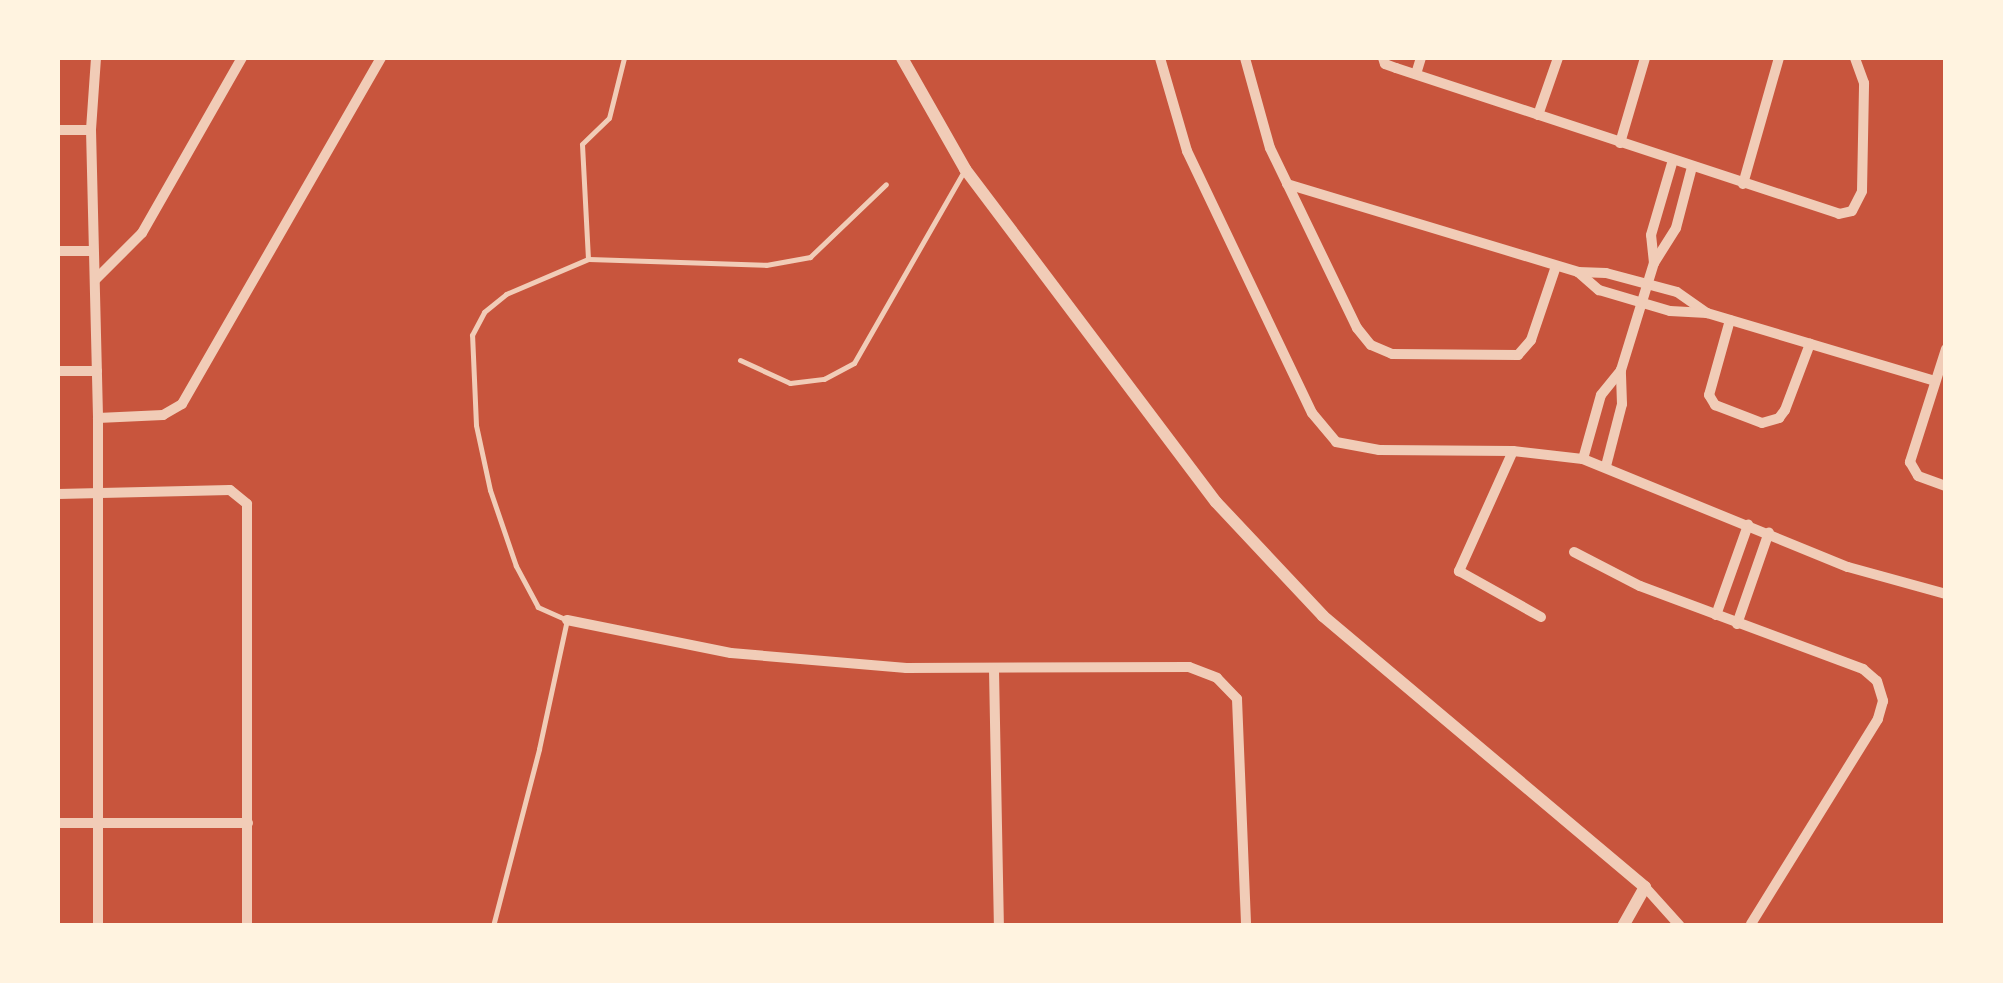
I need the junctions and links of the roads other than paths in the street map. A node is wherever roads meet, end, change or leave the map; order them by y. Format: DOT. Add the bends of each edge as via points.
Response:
graph roads {
  1 [pos="96,58"];
  2 [pos="242,58"];
  3 [pos="380,58"];
  4 [pos="624,58"];
  5 [pos="902,58"];
  6 [pos="1160,58"];
  7 [pos="1246,58"];
  8 [pos="1420,58"];
  9 [pos="1558,58"];
  10 [pos="1645,58"];
  11 [pos="1779,58"];
  12 [pos="1856,58"];
  13 [pos="1384,61"];
  14 [pos="1416,74"];
  15 [pos="1538,115"];
  16 [pos="58,130"];
  17 [pos="90,130"];
  18 [pos="1620,142"];
  19 [pos="1673,160"];
  20 [pos="1692,167"];
  21 [pos="966,168"];
  22 [pos="886,184"];
  23 [pos="1287,184"];
  24 [pos="1743,184"];
  25 [pos="92,251"];
  26 [pos="58,252"];
  27 [pos="588,259"];
  28 [pos="1654,263"];
  29 [pos="1556,266"];
  30 [pos="1578,272"];
  31 [pos="96,279"];
  32 [pos="1648,284"];
  33 [pos="1642,302"];
  34 [pos="1707,313"];
  35 [pos="1730,320"];
  36 [pos="1810,344"];
  37 [pos="1946,350"];
  38 [pos="740,360"];
  39 [pos="1621,370"];
  40 [pos="58,371"];
  41 [pos="97,371"];
  42 [pos="1935,381"];
  43 [pos="98,418"];
  44 [pos="1513,451"];
  45 [pos="1583,458"];
  46 [pos="1606,466"];
  47 [pos="1946,486"];
  48 [pos="98,493"];
  49 [pos="58,494"];
  50 [pos="1748,524"];
  51 [pos="1768,532"];
  52 [pos="1574,552"];
  53 [pos="1946,594"];
  54 [pos="1716,615"];
  55 [pos="1541,618"];
  56 [pos="566,620"];
  57 [pos="1737,624"];
  58 [pos="994,670"];
  59 [pos="58,823"];
  60 [pos="98,823"];
  61 [pos="248,823"];
  62 [pos="1645,887"];
  63 [pos="1752,924"];
  64 [pos="98,926"];
  65 [pos="247,926"];
  66 [pos="493,926"];
  67 [pos="999,926"];
  68 [pos="1246,926"];
  69 [pos="1622,926"];
  70 [pos="1680,926"];
  1 -- 17 [label="street"];
  2 -- 31 [label="street" via="142,233"];
  3 -- 43 [label="street" via="189,393 163,415"];
  4 -- 27 [label="lane" via="609,118 582,144"];
  5 -- 21 [label="street"];
  6 -- 44 [label="street" via="1179,133 1326,434 1364,449"];
  7 -- 23 [label="street" via="1259,120"];
  8 -- 14 [label="street"];
  9 -- 15 [label="street"];
  10 -- 18 [label="street"];
  11 -- 24 [label="street"];
  12 -- 24 [label="street" via="1864,83 1862,191 1852,211 1831,213"];
  13 -- 14 [label="street"];
  14 -- 15 [label="street"];
  15 -- 18 [label="street"];
  16 -- 17 [label="street"];
  17 -- 25 [label="street"];
  18 -- 19 [label="street"];
  19 -- 20 [label="street"];
  19 -- 28 [label="street" via="1652,236"];
  20 -- 24 [label="street"];
  20 -- 28 [label="street" via="1672,237"];
  21 -- 38 [label="lane" via="854,364 824,379 790,383"];
  21 -- 62 [label="street" via="1216,502 1297,590"];
  22 -- 27 [label="lane" via="810,257 766,264"];
  23 -- 29 [label="street"];
  23 -- 29 [label="street" via="1357,328 1371,345 1392,354 1518,355 1531,340"];
  25 -- 26 [label="street"];
  25 -- 31 [label="street"];
  27 -- 56 [label="lane" via="506,294 484,312 472,335 476,425 490,490 538,607"];
  28 -- 32 [label="street"];
  29 -- 30 [label="street"];
  30 -- 32 [label="street"];
  30 -- 33 [label="street" via="1599,290"];
  31 -- 41 [label="street"];
  32 -- 33 [label="street"];
  32 -- 34 [label="street" via="1688,297"];
  33 -- 34 [label="street"];
  33 -- 39 [label="street"];
  34 -- 35 [label="street"];
  35 -- 36 [label="street"];
  35 -- 36 [label="street" via="1709,395 1715,405 1762,424 1786,410"];
  36 -- 42 [label="street"];
  37 -- 42 [label="street"];
  39 -- 45 [label="street" via="1601,395"];
  39 -- 46 [label="street" via="1622,404"];
  40 -- 41 [label="street"];
  41 -- 43 [label="street"];
  42 -- 47 [label="street" via="1910,462 1918,476"];
  43 -- 48 [label="street"];
  44 -- 45 [label="street"];
  44 -- 55 [label="street" via="1459,571"];
  45 -- 46 [label="street"];
  46 -- 50 [label="street"];
  48 -- 49 [label="street"];
  48 -- 60 [label="street"];
  48 -- 61 [label="street" via="240,494 248,518"];
  50 -- 51 [label="street"];
  50 -- 54 [label="street"];
  51 -- 53 [label="street" via="1848,568"];
  51 -- 57 [label="street"];
  52 -- 54 [label="street"];
  54 -- 57 [label="street"];
  56 -- 58 [label="street" via="730,653"];
  56 -- 66 [label="lane"];
  57 -- 63 [label="street" via="1863,669 1878,681 1882,701 1878,718"];
  58 -- 67 [label="street"];
  58 -- 68 [label="street" via="1189,667 1218,678 1237,700"];
  59 -- 60 [label="street"];
  60 -- 61 [label="street"];
  60 -- 64 [label="street"];
  61 -- 65 [label="street"];
  62 -- 69 [label="street"];
  62 -- 70 [label="street"];
}
